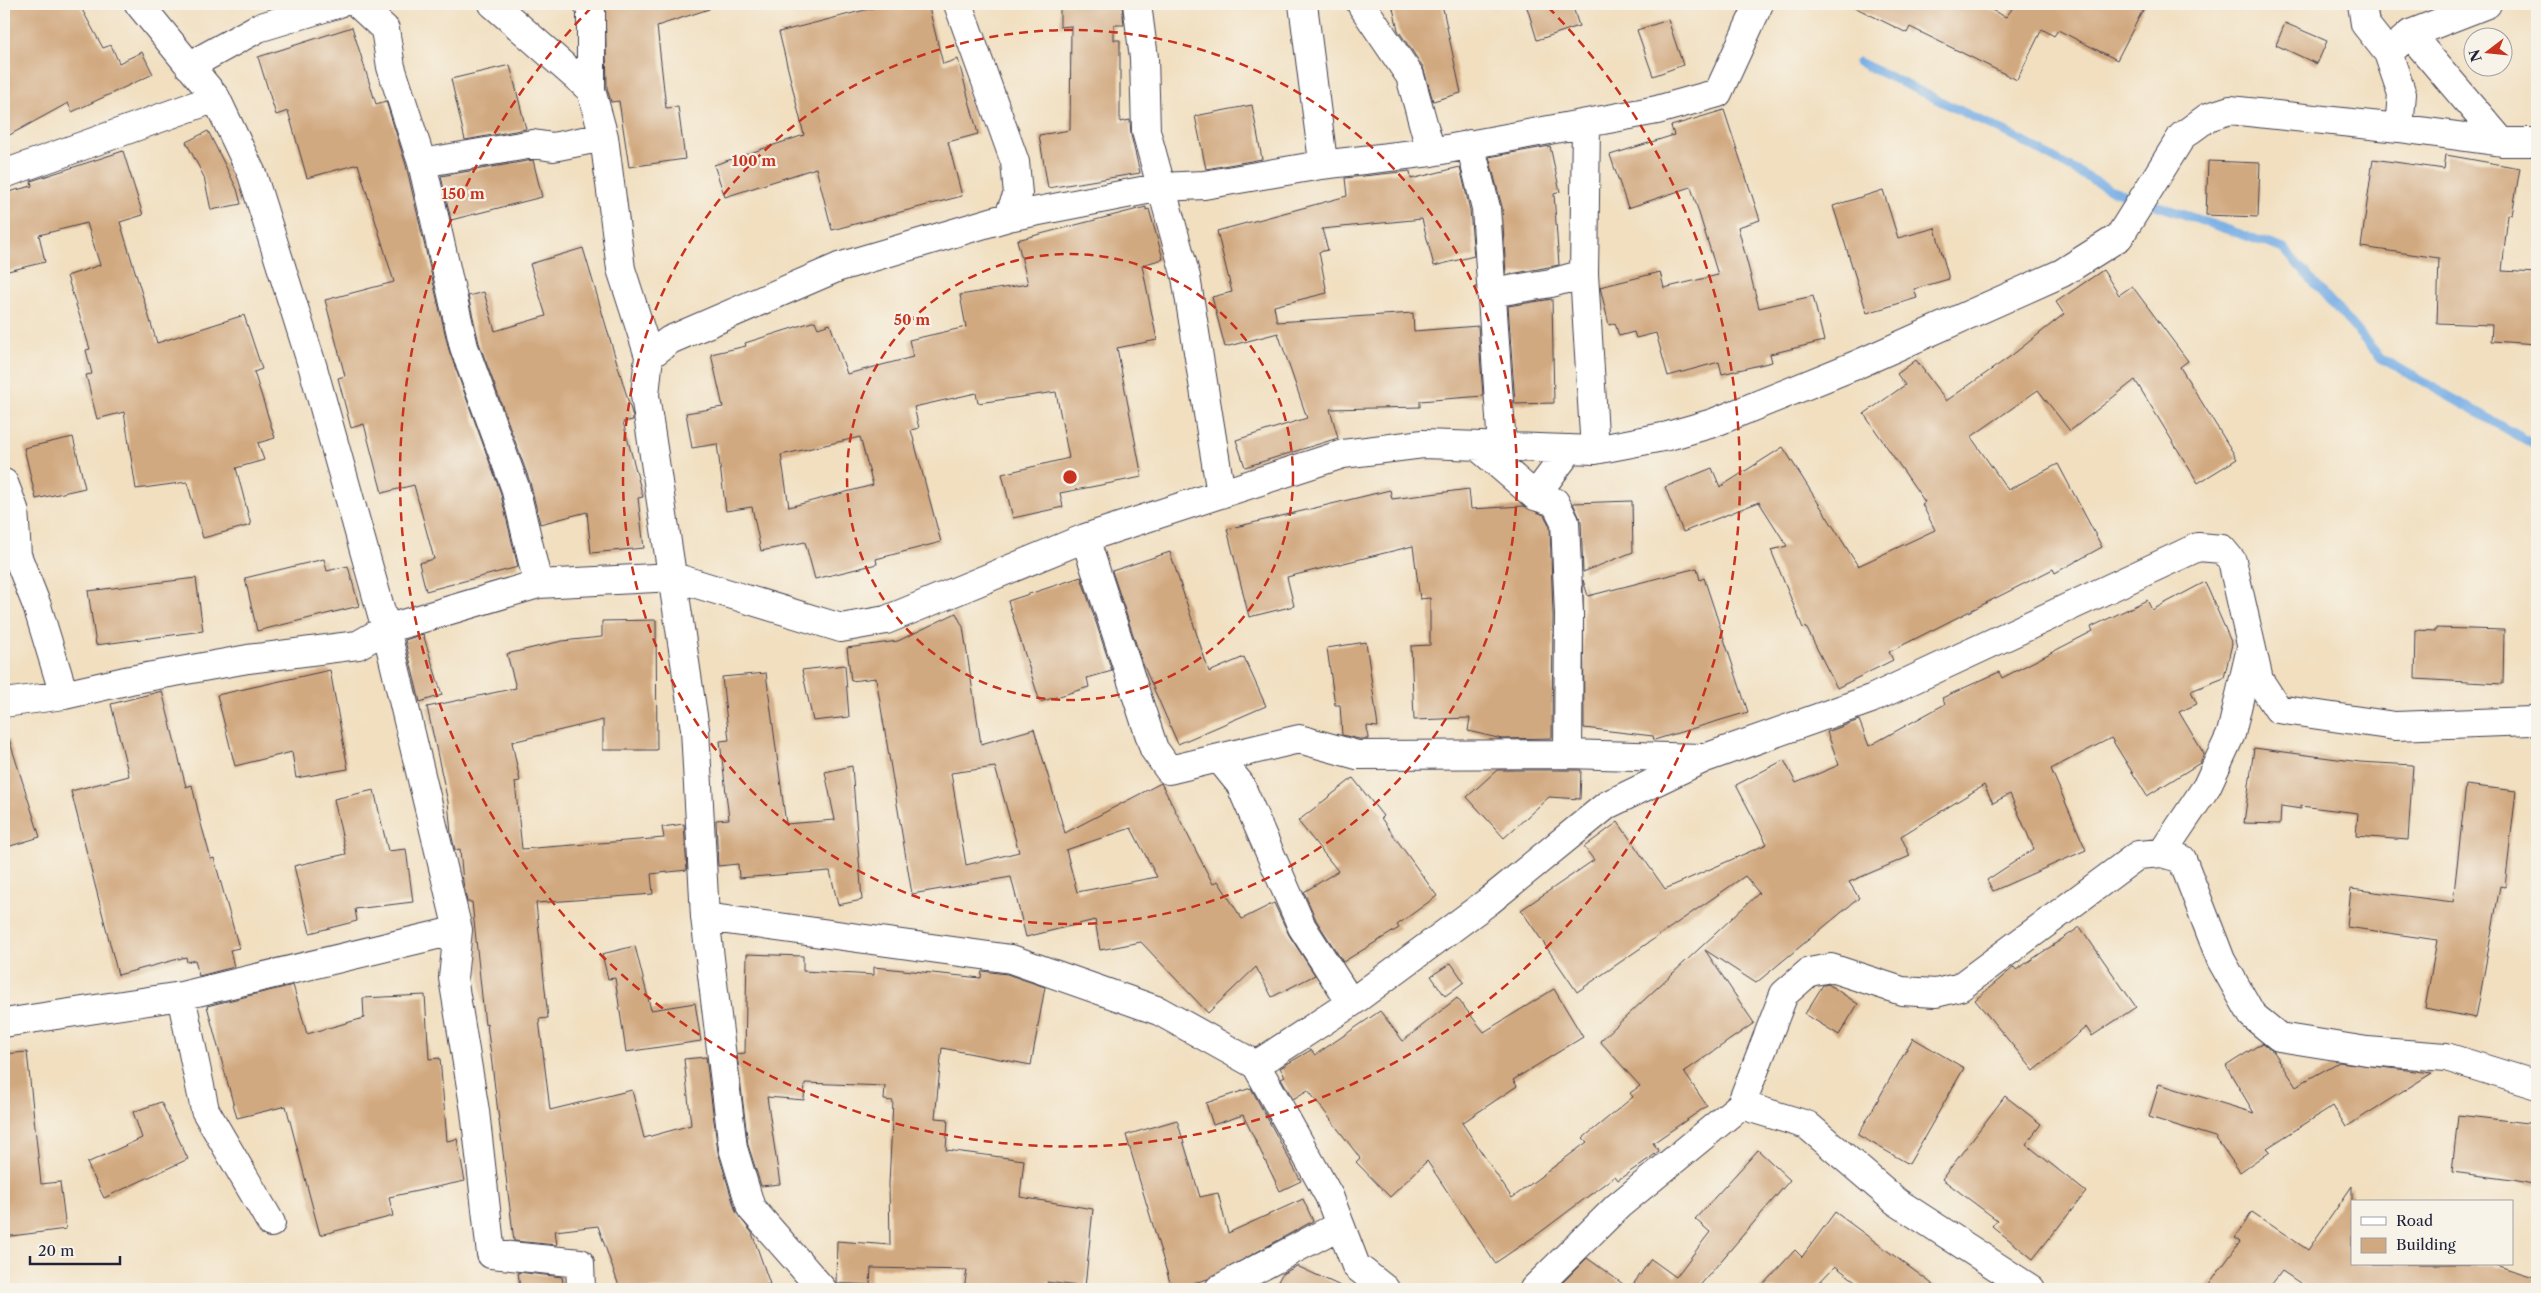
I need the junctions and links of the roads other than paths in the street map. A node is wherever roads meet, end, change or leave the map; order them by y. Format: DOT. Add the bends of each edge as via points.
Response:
graph roads {
  1 [pos="139,4"];
  2 [pos="337,4"];
  3 [pos="358,4"];
  4 [pos="493,4"];
  5 [pos="588,4"];
  6 [pos="958,4"];
  7 [pos="1137,4"];
  8 [pos="1303,4"];
  9 [pos="1361,4"];
  10 [pos="1758,4"];
  11 [pos="2362,4"];
  12 [pos="2487,4"];
  13 [pos="2410,34"];
  14 [pos="2388,53"];
  15 [pos="189,66"];
  16 [pos="591,90"];
  17 [pos="216,98"];
  18 [pos="1586,124"];
  19 [pos="2399,128"];
  20 [pos="604,137"];
  21 [pos="2502,142"];
  22 [pos="2537,142"];
  23 [pos="1470,144"];
  24 [pos="1431,152"];
  25 [pos="422,163"];
  26 [pos="1321,165"];
  27 [pos="4,174"];
  28 [pos="1162,187"];
  29 [pos="1008,217"];
  30 [pos="1584,274"];
  31 [pos="1491,293"];
  32 [pos="649,356"];
  33 [pos="1490,447"];
  34 [pos="1583,450"];
  35 [pos="4,483"];
  36 [pos="1221,494"];
  37 [pos="1535,496"];
  38 [pos="1085,538"];
  39 [pos="674,577"];
  40 [pos="538,584"];
  41 [pos="386,629"];
  42 [pos="2251,648"];
  43 [pos="64,695"];
  44 [pos="4,703"];
  45 [pos="2278,709"];
  46 [pos="2537,718"];
  47 [pos="2231,734"];
  48 [pos="1568,754"];
  49 [pos="1219,758"];
  50 [pos="1705,758"];
  51 [pos="2162,853"];
  52 [pos="705,917"];
  53 [pos="458,930"];
  54 [pos="181,996"];
  55 [pos="1351,1002"];
  56 [pos="4,1023"];
  57 [pos="1256,1065"];
  58 [pos="2537,1085"];
  59 [pos="1741,1105"];
  60 [pos="271,1223"];
  61 [pos="1340,1225"];
  62 [pos="581,1289"];
  63 [pos="822,1289"];
  64 [pos="1219,1289"];
  65 [pos="1385,1289"];
  66 [pos="1534,1289"];
  67 [pos="2031,1289"];
  1 -- 15 [label="street"];
  2 -- 15 [label="street" via="258,28"];
  3 -- 25 [label="street" via="385,29 391,67"];
  4 -- 16 [label="street"];
  5 -- 16 [label="street" via="591,12"];
  6 -- 29 [label="street" via="1015,162 1018,194"];
  7 -- 28 [label="street" via="1144,58 1146,131"];
  8 -- 26 [label="street"];
  9 -- 24 [label="street" via="1410,76"];
  10 -- 18 [label="street" via="1718,93 1657,110"];
  11 -- 14 [label="street" via="2365,24"];
  12 -- 13 [label="street"];
  13 -- 14 [label="street"];
  13 -- 21 [label="street"];
  14 -- 19 [label="street" via="2402,94"];
  15 -- 17 [label="street"];
  16 -- 20 [label="street"];
  17 -- 27 [label="street"];
  17 -- 41 [label="street" via="252,174 313,368"];
  18 -- 23 [label="street"];
  18 -- 30 [label="street"];
  19 -- 21 [label="street"];
  19 -- 34 [label="street" via="2230,110 2208,118 2182,136 2119,237 2062,274 1856,365 1713,423 1668,436"];
  20 -- 25 [label="street" via="553,147 532,144"];
  20 -- 32 [label="street" via="621,269"];
  21 -- 22 [label="street"];
  23 -- 24 [label="street"];
  23 -- 31 [label="street" via="1486,208"];
  24 -- 26 [label="street"];
  25 -- 40 [label="street" via="464,347 515,487"];
  26 -- 28 [label="street" via="1204,185"];
  28 -- 29 [label="street"];
  28 -- 36 [label="street" via="1186,277"];
  29 -- 32 [label="street" via="839,267 670,340"];
  30 -- 31 [label="street"];
  30 -- 34 [label="street"];
  31 -- 33 [label="street"];
  32 -- 39 [label="street" via="645,395"];
  33 -- 34 [label="street"];
  33 -- 36 [label="street" via="1423,444 1343,454"];
  33 -- 37 [label="street"];
  34 -- 37 [label="street"];
  35 -- 43 [label="street" via="14,510 17,555 37,606"];
  36 -- 38 [label="street"];
  37 -- 48 [label="street" via="1555,502 1565,522 1569,614"];
  38 -- 39 [label="street" via="886,620 841,628"];
  38 -- 49 [label="street" via="1154,749 1169,770"];
  39 -- 40 [label="street"];
  39 -- 52 [label="street" via="695,729"];
  40 -- 41 [label="street"];
  41 -- 43 [label="street" via="358,645 248,659"];
  41 -- 53 [label="street"];
  42 -- 45 [label="street" via="2259,680"];
  42 -- 47 [label="street"];
  42 -- 50 [label="street" via="2232,560 2222,549 2198,547 1871,699"];
  43 -- 44 [label="street"];
  45 -- 46 [label="street" via="2395,726 2531,721"];
  45 -- 47 [label="street" via="2250,719"];
  47 -- 51 [label="street" via="2207,786"];
  48 -- 49 [label="street" via="1356,754 1299,739"];
  48 -- 50 [label="street"];
  49 -- 55 [label="street" via="1240,784 1302,927"];
  50 -- 55 [label="street" via="1608,805 1490,901"];
  51 -- 58 [label="street" via="2182,859 2221,960 2252,1015 2279,1037 2366,1051 2446,1057"];
  51 -- 59 [label="street" via="2138,855 1960,987 1936,993 1902,991 1831,968 1809,972 1784,994"];
  52 -- 57 [label="street" via="1011,959 1158,1011"];
  52 -- 63 [label="street" via="733,1148 751,1208"];
  53 -- 54 [label="street"];
  53 -- 62 [label="street" via="453,978 475,1112 491,1254 580,1263"];
  54 -- 56 [label="street"];
  54 -- 60 [label="street" via="205,1110"];
  55 -- 57 [label="street"];
  57 -- 61 [label="street" via="1329,1196"];
  59 -- 66 [label="street" via="1618,1206"];
  59 -- 67 [label="street" via="1807,1125 1897,1202"];
  61 -- 64 [label="street"];
  61 -- 65 [label="street" via="1356,1266"];
}
